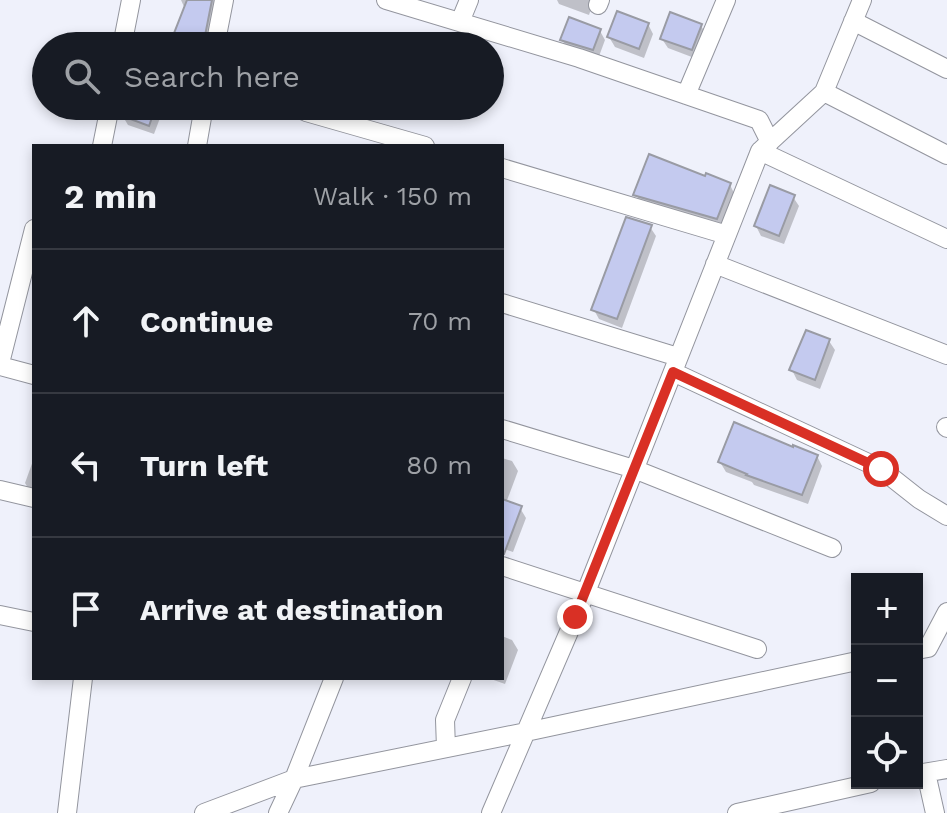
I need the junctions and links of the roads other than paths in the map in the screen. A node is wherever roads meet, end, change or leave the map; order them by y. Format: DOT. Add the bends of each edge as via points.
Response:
graph roads {
  1 [pos="131,0"];
  2 [pos="224,0"];
  3 [pos="386,0"];
  4 [pos="469,0"];
  5 [pos="726,0"];
  6 [pos="862,0"];
  7 [pos="853,21"];
  8 [pos="460,22"];
  9 [pos="125,32"];
  10 [pos="218,32"];
  11 [pos="493,32"];
  12 [pos="504,35"];
  13 [pos="947,69"];
  14 [pos="824,92"];
  15 [pos="686,95"];
  16 [pos="107,120"];
  17 [pos="202,120"];
  18 [pos="334,120"];
  19 [pos="102,144"];
  20 [pos="197,144"];
  21 [pos="418,144"];
  22 [pos="765,146"];
  23 [pos="947,155"];
  24 [pos="504,169"];
  25 [pos="727,235"];
  26 [pos="947,239"];
  27 [pos="32,253"];
  28 [pos="715,264"];
  29 [pos="504,304"];
  30 [pos="947,355"];
  31 [pos="0,365"];
  32 [pos="675,365"];
  33 [pos="32,374"];
  34 [pos="504,430"];
  35 [pos="634,469"];
  36 [pos="0,490"];
  37 [pos="32,498"];
  38 [pos="947,516"];
  39 [pos="832,548"];
  40 [pos="504,570"];
  41 [pos="586,592"];
  42 [pos="947,612"];
  43 [pos="0,615"];
  44 [pos="32,622"];
  45 [pos="757,649"];
  46 [pos="923,649"];
  47 [pos="851,662"];
  48 [pos="83,680"];
  49 [pos="333,680"];
  50 [pos="461,680"];
  51 [pos="526,732"];
  52 [pos="446,748"];
  53 [pos="947,769"];
  54 [pos="923,774"];
  55 [pos="923,777"];
  56 [pos="294,779"];
  57 [pos="855,789"];
  58 [pos="811,805"];
  59 [pos="67,813"];
  60 [pos="204,813"];
  61 [pos="278,813"];
  62 [pos="491,813"];
  63 [pos="737,813"];
  64 [pos="935,813"];
  1 -- 9 [label="street"];
  2 -- 10 [label="street"];
  3 -- 8 [label="street"];
  4 -- 8 [label="street"];
  5 -- 15 [label="street"];
  6 -- 7 [label="street"];
  7 -- 13 [label="street"];
  7 -- 14 [label="street"];
  8 -- 11 [label="street"];
  12 -- 15 [label="street"];
  14 -- 22 [label="street"];
  14 -- 23 [label="street"];
  15 -- 22 [label="street" via="759,120"];
  16 -- 19 [label="street"];
  17 -- 20 [label="street"];
  18 -- 21 [label="street"];
  22 -- 25 [label="street"];
  22 -- 26 [label="street"];
  24 -- 25 [label="street"];
  25 -- 28 [label="street"];
  27 -- 31 [label="street"];
  28 -- 30 [label="street"];
  28 -- 32 [label="street"];
  29 -- 32 [label="street"];
  31 -- 33 [label="street"];
  32 -- 35 [label="street"];
  32 -- 38 [label="street" via="881,469"];
  34 -- 35 [label="street"];
  35 -- 39 [label="street"];
  35 -- 41 [label="street"];
  36 -- 37 [label="street"];
  40 -- 41 [label="street"];
  41 -- 45 [label="street"];
  41 -- 51 [label="street"];
  42 -- 46 [label="street"];
  43 -- 44 [label="street"];
  47 -- 51 [label="street"];
  48 -- 59 [label="street"];
  49 -- 56 [label="street"];
  50 -- 52 [label="street" via="445,720"];
  51 -- 52 [label="street"];
  51 -- 62 [label="street"];
  52 -- 56 [label="street"];
  53 -- 54 [label="street"];
  55 -- 64 [label="street"];
  56 -- 60 [label="street"];
  56 -- 61 [label="street"];
  57 -- 58 [label="street"];
  58 -- 63 [label="street"];
}
